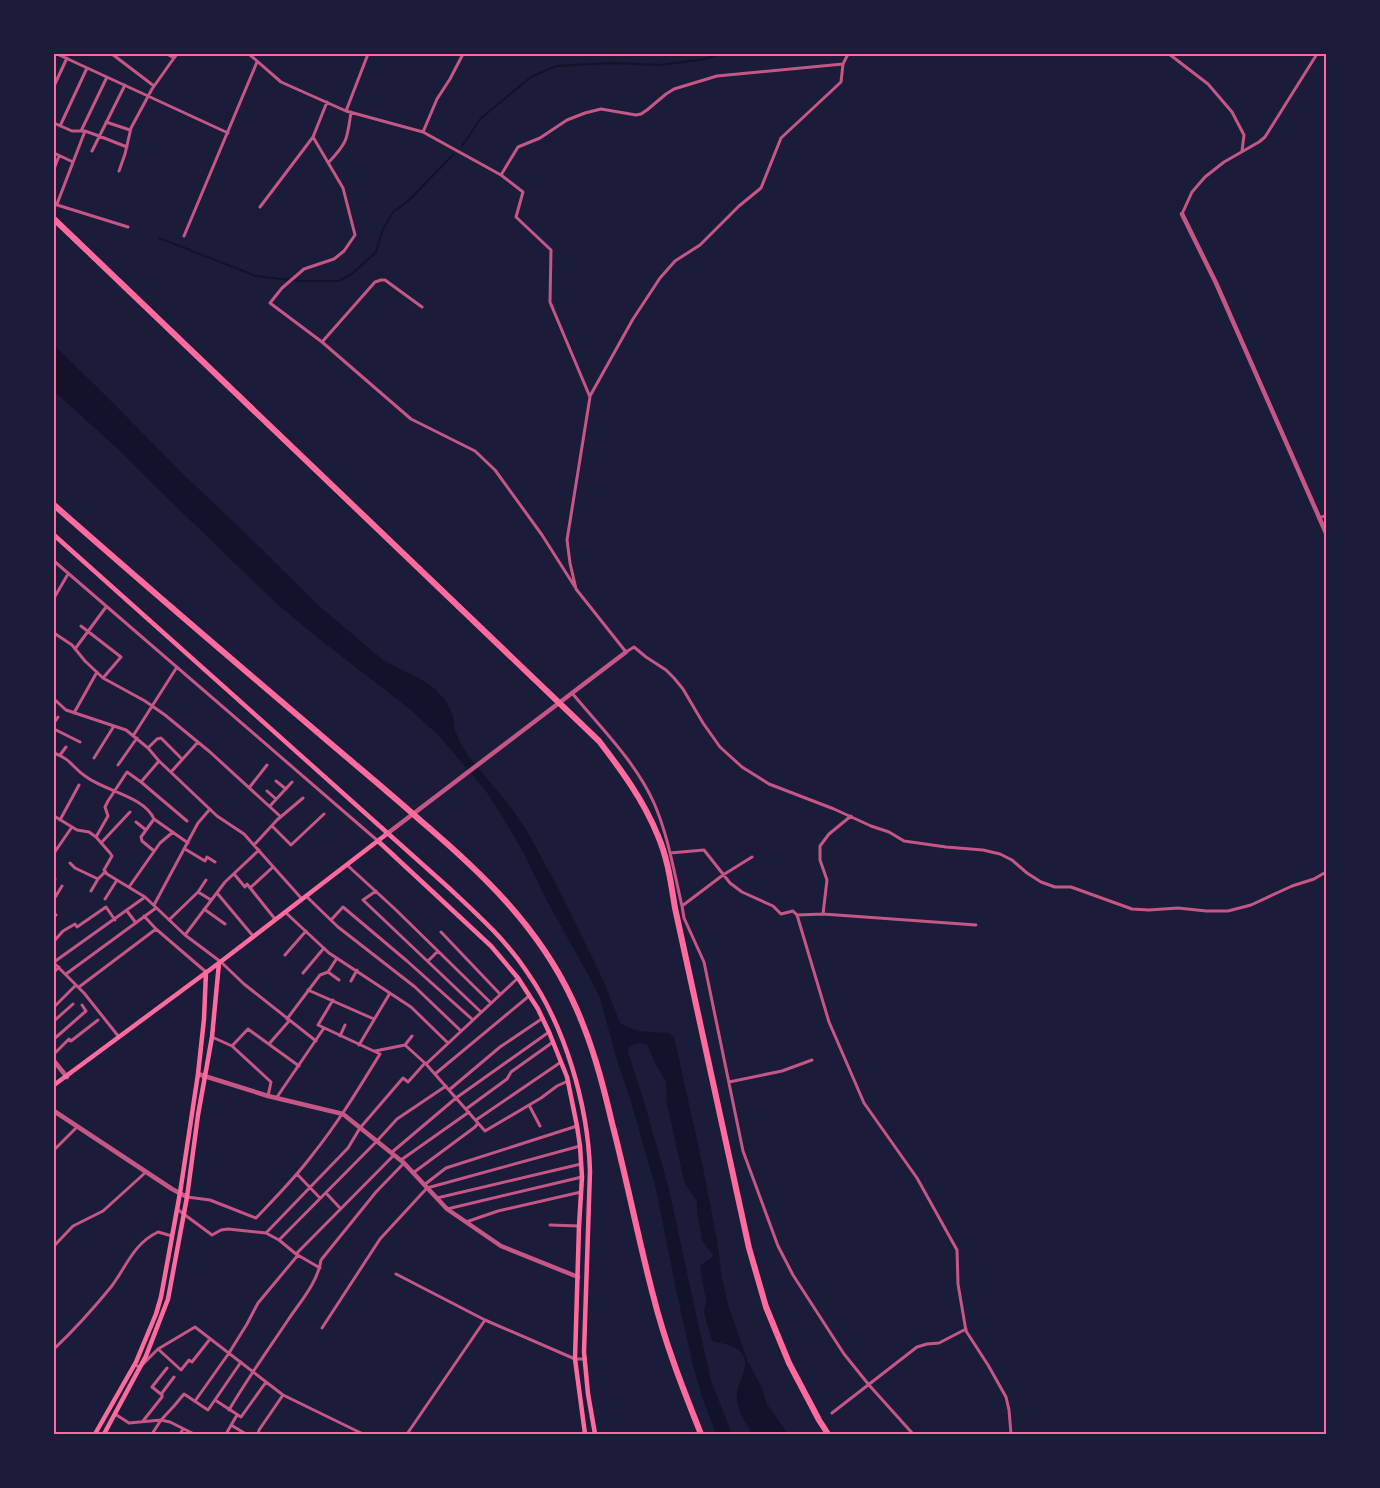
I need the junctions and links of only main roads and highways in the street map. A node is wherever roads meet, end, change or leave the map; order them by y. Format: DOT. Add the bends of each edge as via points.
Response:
graph roads {
  1 [pos="54,219"];
  2 [pos="54,505"];
  3 [pos="54,535"];
  4 [pos="388,833"];
  5 [pos="378,841"];
  6 [pos="220,962"];
  7 [pos="206,972"];
  8 [pos="54,1085"];
  9 [pos="185,1160"];
  10 [pos="192,1160"];
  11 [pos="95,1434"];
  12 [pos="106,1434"];
  13 [pos="585,1434"];
  14 [pos="595,1434"];
  15 [pos="701,1434"];
  16 [pos="828,1434"];
  1 -- 16 [label="highway" via="599,741 627,777 646,809 668,866 749,1248 766,1307 789,1362"];
  2 -- 15 [label="highway" via="458,852 535,936 570,995 589,1038 625,1170 654,1297 674,1365"];
  3 -- 4 [label="main road"];
  4 -- 5 [label="main road"];
  4 -- 14 [label="main road" via="513,953 539,990 567,1052 589,1151 585,1359"];
  5 -- 6 [label="main road"];
  5 -- 13 [label="main road" via="492,946 518,978 549,1032 568,1081 582,1164 575,1359"];
  6 -- 7 [label="main road"];
  6 -- 10 [label="main road" via="212,1037"];
  7 -- 8 [label="main road"];
  7 -- 9 [label="main road" via="198,1074"];
  9 -- 10 [label="main road"];
  9 -- 11 [label="main road" via="156,1314 135,1364"];
  10 -- 12 [label="main road" via="166,1308"];
}
